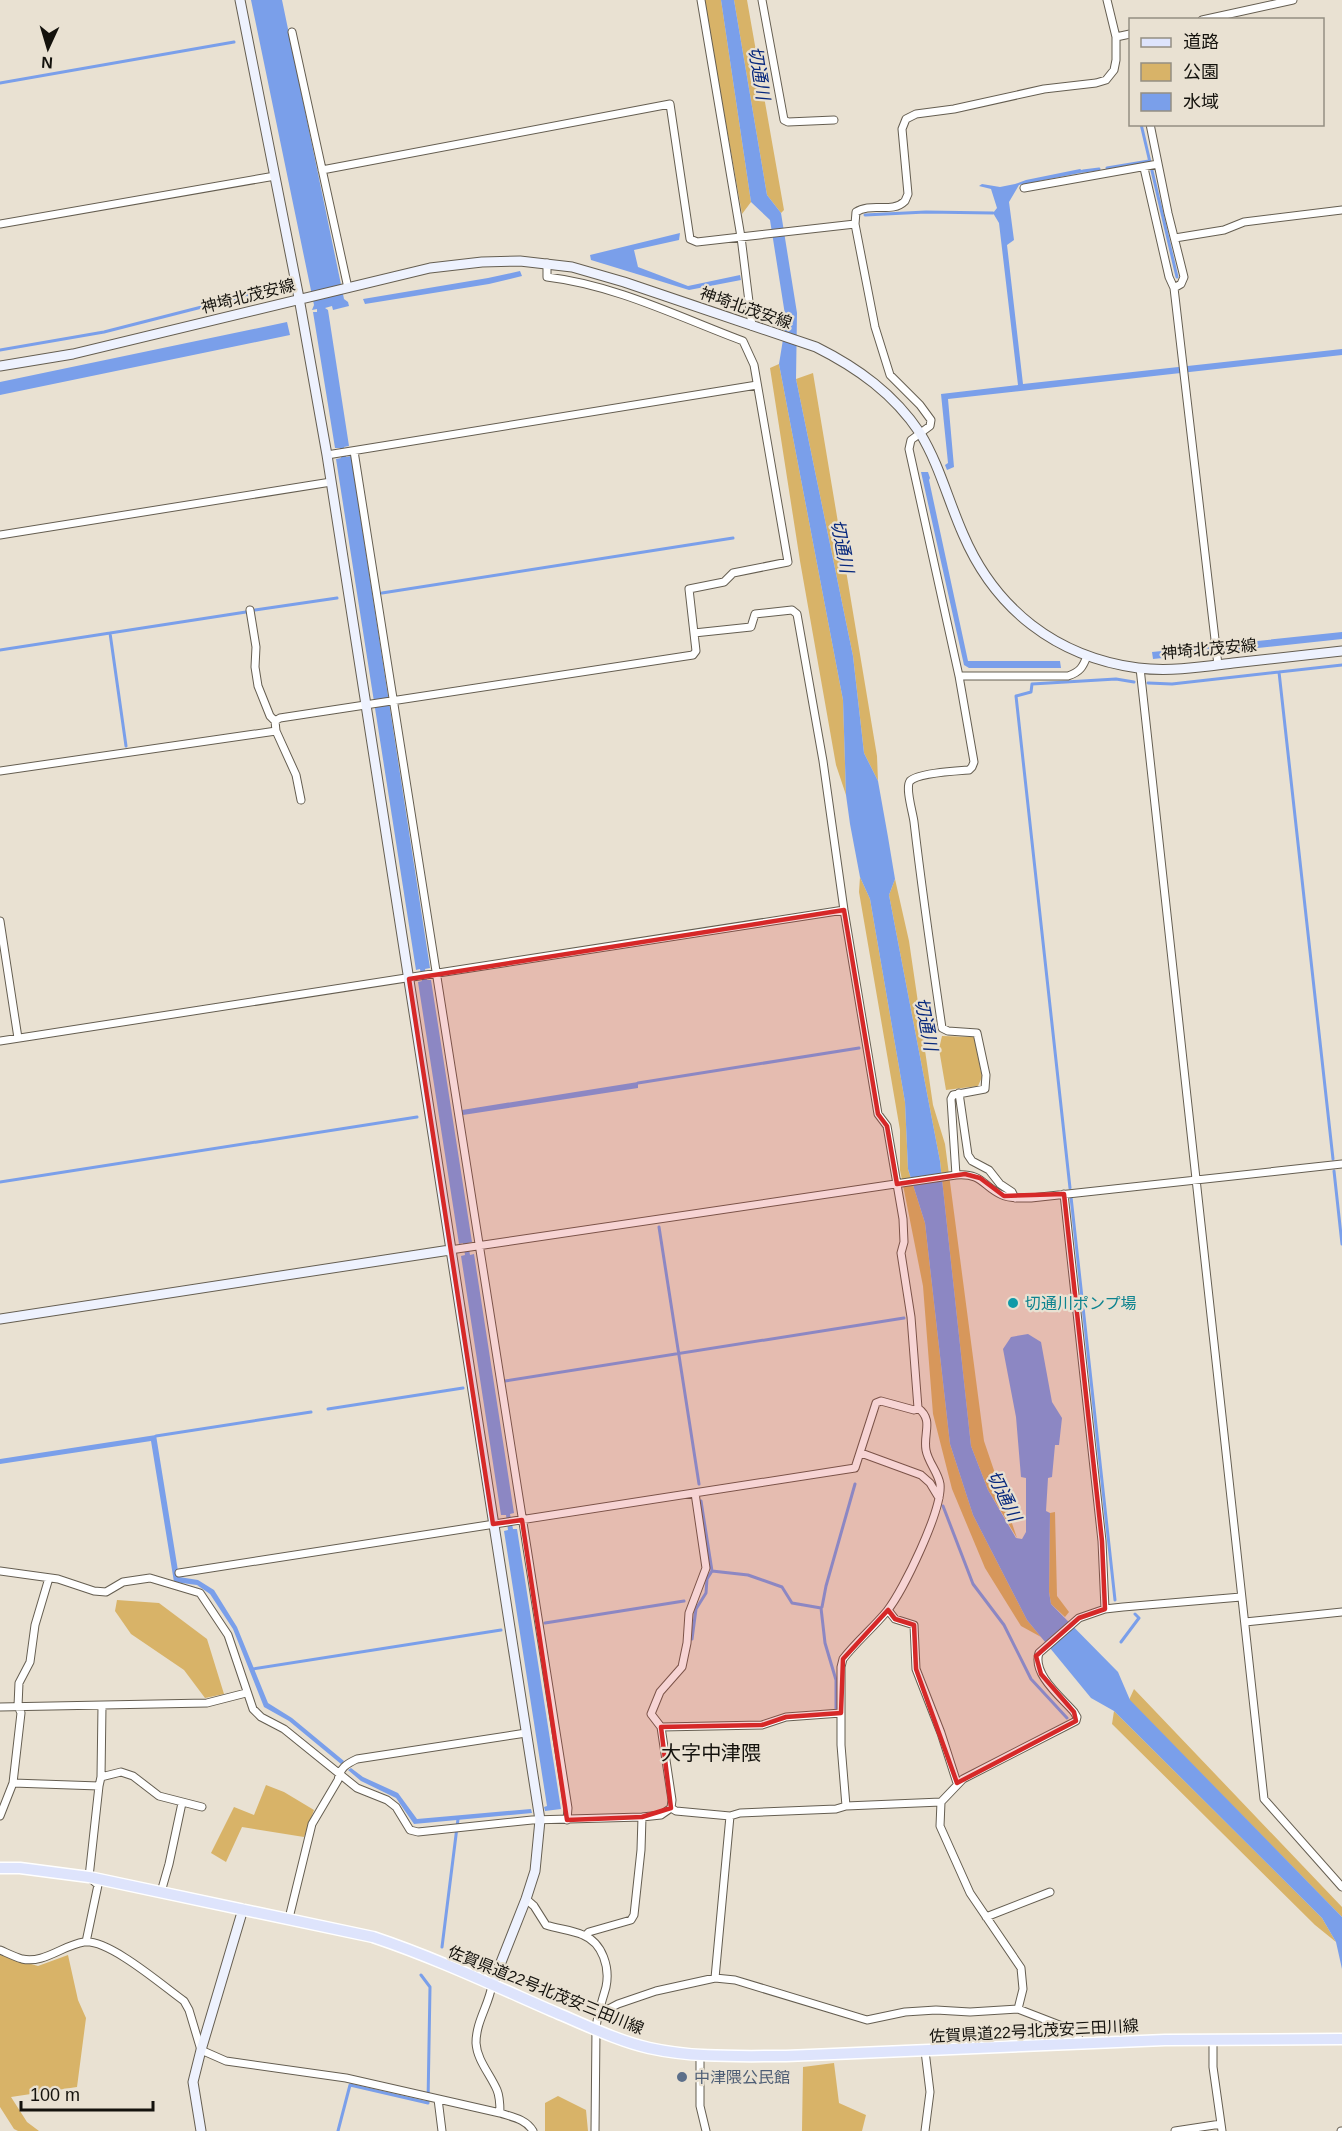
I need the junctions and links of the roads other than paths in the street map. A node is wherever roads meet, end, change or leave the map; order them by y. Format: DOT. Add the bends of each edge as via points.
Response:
graph roads {
  1 [pos="240,0"];
  2 [pos="700,0"];
  3 [pos="762,0"];
  4 [pos="1107,0"];
  5 [pos="1293,0"];
  6 [pos="1211,18"];
  7 [pos="292,32"];
  8 [pos="1129,34"];
  9 [pos="1116,37"];
  10 [pos="834,120"];
  11 [pos="1150,126"];
  12 [pos="1151,166"];
  13 [pos="322,170"];
  14 [pos="275,176"];
  15 [pos="1024,188"];
  16 [pos="1342,210"];
  17 [pos="0,224"];
  18 [pos="855,224"];
  19 [pos="741,237"];
  20 [pos="1175,238"];
  21 [pos="547,263"];
  22 [pos="348,288"];
  23 [pos="1174,288"];
  24 [pos="304,297"];
  25 [pos="752,326"];
  26 [pos="0,366"];
  27 [pos="757,385"];
  28 [pos="920,434"];
  29 [pos="346,452"];
  30 [pos="327,455"];
  31 [pos="331,482"];
  32 [pos="0,535"];
  33 [pos="250,610"];
  34 [pos="694,633"];
  35 [pos="1342,651"];
  36 [pos="1087,656"];
  37 [pos="1218,665"];
  38 [pos="1140,668"];
  39 [pos="959,676"];
  40 [pos="392,701"];
  41 [pos="369,704"];
  42 [pos="275,721"];
  43 [pos="276,731"];
  44 [pos="0,771"];
  45 [pos="301,800"];
  46 [pos="844,910"];
  47 [pos="0,921"];
  48 [pos="428,976"];
  49 [pos="409,979"];
  50 [pos="18,1038"];
  51 [pos="0,1041"];
  52 [pos="959,1093"];
  53 [pos="1342,1164"];
  54 [pos="955,1175"];
  55 [pos="1196,1180"];
  56 [pos="899,1184"];
  57 [pos="1064,1194"];
  58 [pos="1015,1198"];
  59 [pos="479,1247"];
  60 [pos="450,1250"];
  61 [pos="0,1319"];
  62 [pos="918,1408"];
  63 [pos="861,1453"];
  64 [pos="695,1493"];
  65 [pos="939,1498"];
  66 [pos="522,1520"];
  67 [pos="493,1524"];
  68 [pos="0,1571"];
  69 [pos="179,1573"];
  70 [pos="49,1578"];
  71 [pos="1241,1597"];
  72 [pos="888,1610"];
  73 [pos="1105,1610"];
  74 [pos="1342,1612"];
  75 [pos="1245,1622"];
  76 [pos="246,1693"];
  77 [pos="18,1706"];
  78 [pos="102,1706"];
  79 [pos="0,1707"];
  80 [pos="841,1713"];
  81 [pos="661,1727"];
  82 [pos="526,1733"];
  83 [pos="343,1768"];
  84 [pos="102,1777"];
  85 [pos="957,1783"];
  86 [pos="14,1784"];
  87 [pos="99,1786"];
  88 [pos="3,1797"];
  89 [pos="941,1802"];
  90 [pos="182,1803"];
  91 [pos="846,1806"];
  92 [pos="202,1807"];
  93 [pos="671,1808"];
  94 [pos="0,1816"];
  95 [pos="730,1816"];
  96 [pos="642,1817"];
  97 [pos="540,1820"];
  98 [pos="567,1820"];
  99 [pos="0,1868"];
  100 [pos="89,1877"];
  101 [pos="1342,1887"];
  102 [pos="161,1892"];
  103 [pos="1050,1892"];
  104 [pos="526,1899"];
  105 [pos="243,1909"];
  106 [pos="986,1917"];
  107 [pos="289,1918"];
  108 [pos="585,1935"];
  109 [pos="86,1942"];
  110 [pos="0,1950"];
  111 [pos="715,1978"];
  112 [pos="492,1985"];
  113 [pos="1018,2009"];
  114 [pos="597,2015"];
  115 [pos="596,2029"];
  116 [pos="1213,2039"];
  117 [pos="1342,2039"];
  118 [pos="1080,2043"];
  119 [pos="201,2050"];
  120 [pos="925,2051"];
  121 [pos="700,2055"];
  122 [pos="438,2099"];
  123 [pos="500,2113"];
  124 [pos="1221,2127"];
  125 [pos="201,2131"];
  126 [pos="442,2131"];
  127 [pos="533,2131"];
  128 [pos="595,2131"];
  129 [pos="706,2131"];
  130 [pos="926,2131"];
  131 [pos="1175,2131"];
  1 -- 14 [label="street"];
  2 -- 19 [label="street"];
  3 -- 10 [label="street" via="784,120"];
  4 -- 9 [label="street"];
  5 -- 6 [label="street"];
  7 -- 13 [label="street"];
  8 -- 9 [label="street"];
  9 -- 18 [label="street" via="1114,70 1096,84 1044,89 910,116 902,129 908,194 905,201 895,207 862,208 856,212"];
  11 -- 12 [label="street"];
  12 -- 15 [label="street"];
  12 -- 20 [label="street"];
  12 -- 23 [label="street"];
  13 -- 19 [label="street" via="670,104 690,239 697,242"];
  13 -- 22 [label="street"];
  14 -- 17 [label="street"];
  14 -- 24 [label="street"];
  16 -- 20 [label="street" via="1244,222 1224,230"];
  18 -- 19 [label="street"];
  18 -- 28 [label="street" via="875,327 890,375 931,420"];
  19 -- 25 [label="street"];
  20 -- 23 [label="street" via="1184,277"];
  21 -- 22 [label="street, 神埼北茂安線" via="482,261 430,268"];
  21 -- 25 [label="street, 神埼北茂安線" via="624,282"];
  21 -- 27 [label="street" via="547,277 608,290 742,341 754,365"];
  22 -- 24 [label="street, 神埼北茂安線"];
  23 -- 37 [label="street"];
  24 -- 26 [label="street, 神埼北茂安線" via="73,354"];
  24 -- 30 [label="street"];
  25 -- 28 [label="street, 神埼北茂安線" via="841,359 893,399"];
  27 -- 29 [label="street"];
  27 -- 34 [label="street" via="788,562 733,573 724,582 689,589"];
  28 -- 36 [label="street, 神埼北茂安線" via="963,535 987,580 1032,626"];
  28 -- 39 [label="street" via="909,449"];
  29 -- 30 [label="street"];
  29 -- 40 [label="street"];
  30 -- 31 [label="street"];
  31 -- 32 [label="street"];
  31 -- 41 [label="street"];
  33 -- 42 [label="street" via="258,686"];
  34 -- 40 [label="street" via="693,655"];
  34 -- 46 [label="street" via="751,627 755,614 792,610 797,614 824,761"];
  35 -- 37 [label="street, 神埼北茂安線"];
  36 -- 38 [label="street, 神埼北茂安線"];
  36 -- 39 [label="street" via="1078,673 1068,676"];
  37 -- 38 [label="street, 神埼北茂安線" via="1176,670"];
  38 -- 55 [label="street"];
  39 -- 52 [label="street" via="972,767 919,776 910,781 908,788 942,1028 977,1033 986,1075 985,1089"];
  40 -- 41 [label="street"];
  40 -- 48 [label="street"];
  41 -- 42 [label="street"];
  41 -- 49 [label="street"];
  42 -- 43 [label="street"];
  43 -- 44 [label="street"];
  43 -- 45 [label="street" via="296,775"];
  46 -- 48 [label="street"];
  46 -- 56 [label="street" via="878,1114 887,1126"];
  47 -- 50 [label="street"];
  48 -- 49 [label="street"];
  48 -- 59 [label="street"];
  49 -- 50 [label="street"];
  49 -- 60 [label="street"];
  50 -- 51 [label="street"];
  52 -- 54 [label="street" via="951,1099"];
  52 -- 58 [label="street" via="968,1155 989,1170"];
  53 -- 55 [label="street"];
  54 -- 56 [label="street"];
  54 -- 58 [label="street" via="973,1175 1004,1196"];
  55 -- 57 [label="street"];
  55 -- 71 [label="street"];
  56 -- 59 [label="street"];
  56 -- 62 [label="street" via="901,1253"];
  57 -- 58 [label="street"];
  57 -- 73 [label="street" via="1102,1541"];
  59 -- 60 [label="street"];
  59 -- 66 [label="street"];
  60 -- 61 [label="street"];
  60 -- 67 [label="street"];
  62 -- 63 [label="street" via="876,1403"];
  62 -- 65 [label="street" via="927,1421 924,1443 940,1484"];
  63 -- 64 [label="street" via="855,1468"];
  63 -- 65 [label="street" via="921,1475"];
  64 -- 66 [label="street"];
  64 -- 81 [label="street" via="706,1568 689,1613 682,1667 660,1692 651,1714"];
  65 -- 72 [label="street" via="911,1568"];
  66 -- 67 [label="street"];
  66 -- 98 [label="street"];
  67 -- 69 [label="street"];
  67 -- 82 [label="street"];
  68 -- 70 [label="street"];
  70 -- 76 [label="street" via="106,1592 123,1581 150,1578 200,1593 228,1635"];
  70 -- 77 [label="street" via="35,1625 30,1662 19,1683"];
  71 -- 73 [label="street"];
  71 -- 75 [label="street"];
  72 -- 80 [label="street" via="843,1659"];
  72 -- 85 [label="street" via="896,1619 914,1624 916,1669"];
  73 -- 85 [label="street" via="1079,1618 1037,1659 1041,1674 1074,1712 1076,1721"];
  74 -- 75 [label="street"];
  75 -- 101 [label="street" via="1264,1799"];
  76 -- 78 [label="street" via="207,1703"];
  76 -- 83 [label="street" via="261,1717"];
  77 -- 78 [label="street"];
  77 -- 79 [label="street"];
  77 -- 86 [label="street" via="21,1713"];
  78 -- 84 [label="street"];
  80 -- 81 [label="street" via="786,1717 762,1725"];
  80 -- 91 [label="street"];
  81 -- 93 [label="street"];
  82 -- 83 [label="street" via="357,1759"];
  82 -- 97 [label="street"];
  83 -- 97 [label="street" via="357,1788 396,1807 410,1830"];
  83 -- 107 [label="street" via="312,1824"];
  84 -- 87 [label="street"];
  84 -- 90 [label="street" via="121,1772 133,1776 159,1796"];
  85 -- 89 [label="street"];
  86 -- 87 [label="street"];
  86 -- 88 [label="street"];
  87 -- 100 [label="street"];
  88 -- 94 [label="street"];
  89 -- 91 [label="street"];
  89 -- 106 [label="street" via="940,1826 945,1840"];
  90 -- 92 [label="street"];
  90 -- 102 [label="street"];
  91 -- 95 [label="street"];
  93 -- 95 [label="street"];
  93 -- 96 [label="street" via="661,1815"];
  95 -- 111 [label="street"];
  96 -- 98 [label="street"];
  96 -- 108 [label="street" via="634,1915 631,1920"];
  97 -- 98 [label="street"];
  97 -- 104 [label="street" via="535,1871"];
  99 -- 100 [label="main road, 佐賀県道22号北茂安三田川線"];
  100 -- 102 [label="main road, 佐賀県道22号北茂安三田川線"];
  100 -- 109 [label="street" via="98,1885"];
  102 -- 105 [label="main road, 佐賀県道22号北茂安三田川線"];
  103 -- 106 [label="street"];
  104 -- 108 [label="street" via="546,1925"];
  104 -- 112 [label="street"];
  105 -- 107 [label="main road, 佐賀県道22号北茂安三田川線"];
  105 -- 119 [label="street"];
  106 -- 113 [label="street" via="1021,1968 1023,1989"];
  107 -- 112 [label="main road, 佐賀県道22号北茂安三田川線" via="373,1936"];
  108 -- 114 [label="street" via="608,1964"];
  109 -- 110 [label="street" via="36,1960"];
  109 -- 119 [label="street" via="122,1956 184,2001"];
  111 -- 113 [label="street" via="735,1980 867,2020 905,2012"];
  111 -- 114 [label="street" via="656,1991"];
  112 -- 115 [label="main road, 佐賀県道22号北茂安三田川線"];
  112 -- 123 [label="street" via="477,2025 476,2045 499,2097"];
  113 -- 118 [label="street" via="1062,2026 1078,2036"];
  114 -- 115 [label="street"];
  115 -- 121 [label="main road, 佐賀県道22号北茂安三田川線" via="646,2047"];
  115 -- 128 [label="street"];
  116 -- 117 [label="main road, 佐賀県道22号北茂安三田川線"];
  116 -- 118 [label="main road, 佐賀県道22号北茂安三田川線"];
  116 -- 124 [label="street"];
  118 -- 120 [label="main road, 佐賀県道22号北茂安三田川線"];
  119 -- 122 [label="street" via="226,2061 346,2078"];
  119 -- 125 [label="street" via="193,2082"];
  120 -- 121 [label="main road, 佐賀県道22号北茂安三田川線"];
  120 -- 130 [label="street" via="930,2092"];
  121 -- 129 [label="street" via="700,2106"];
  122 -- 123 [label="street"];
  122 -- 126 [label="street"];
  123 -- 127 [label="street" via="523,2121"];
  124 -- 131 [label="street"];
}
